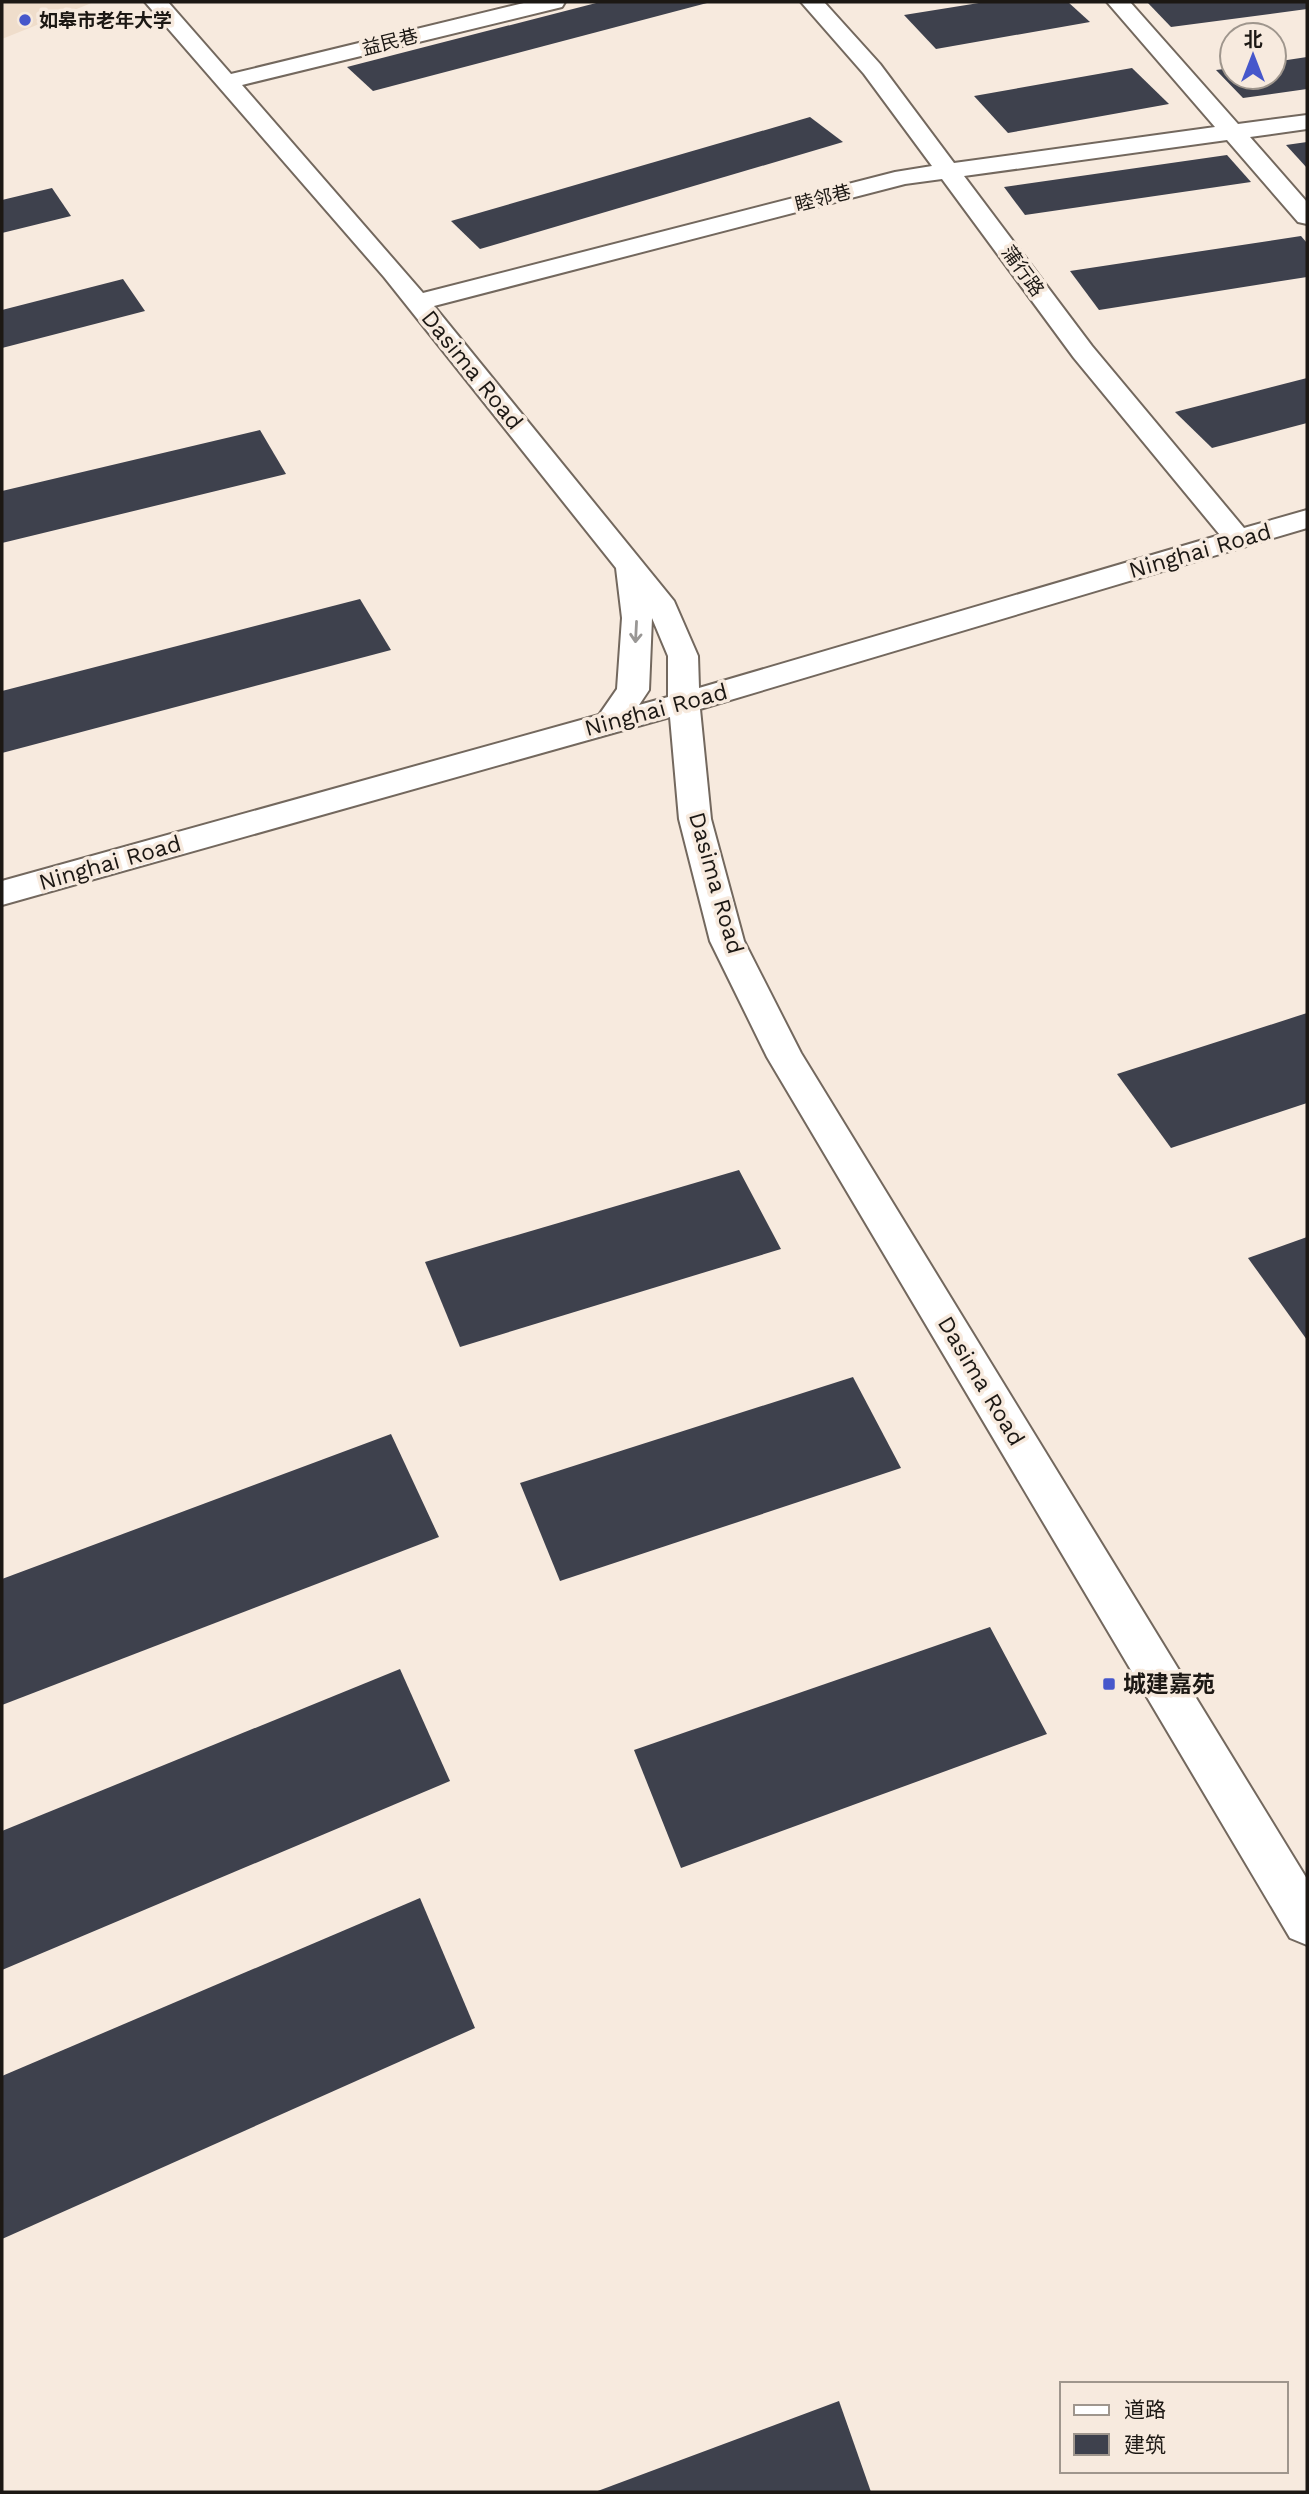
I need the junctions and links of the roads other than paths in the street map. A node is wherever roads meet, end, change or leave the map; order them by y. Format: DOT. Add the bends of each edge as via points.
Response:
graph roads {
  1 [pos="156,2"];
  2 [pos="554,2"];
  3 [pos="812,2"];
  4 [pos="1118,2"];
  5 [pos="226,82"];
  6 [pos="1307,122"];
  7 [pos="1235,132"];
  8 [pos="951,172"];
  9 [pos="1307,217"];
  10 [pos="417,302"];
  11 [pos="1307,519"];
  12 [pos="1238,539"];
  13 [pos="629,564"];
  14 [pos="684,703"];
  15 [pos="610,722"];
  16 [pos="2,893"];
  17 [pos="1307,1922"];
  1 -- 5 [label="street, Dasima Road"];
  2 -- 5 [label="street, 益民巷"];
  3 -- 8 [label="street, 蒲行路" via="872,68"];
  4 -- 7 [label="street"];
  5 -- 10 [label="street, Dasima Road"];
  6 -- 7 [label="street, 睦邻巷"];
  7 -- 8 [label="street, 睦邻巷"];
  7 -- 9 [label="street"];
  8 -- 10 [label="street, 睦邻巷" via="904,177"];
  8 -- 12 [label="street, 蒲行路" via="1083,352"];
  10 -- 13 [label="street, Dasima Road"];
  11 -- 12 [label="street, Ninghai Road"];
  12 -- 14 [label="street, Ninghai Road"];
  13 -- 14 [label="street, Dasima Road" via="663,608 683,656"];
  13 -- 15 [label="street, one-way" via="637,618 633,690"];
  14 -- 15 [label="street, Ninghai Road"];
  14 -- 17 [label="street, Dasima Road" via="695,819 727,941 785,1057"];
  15 -- 16 [label="street, Ninghai Road"];
}
